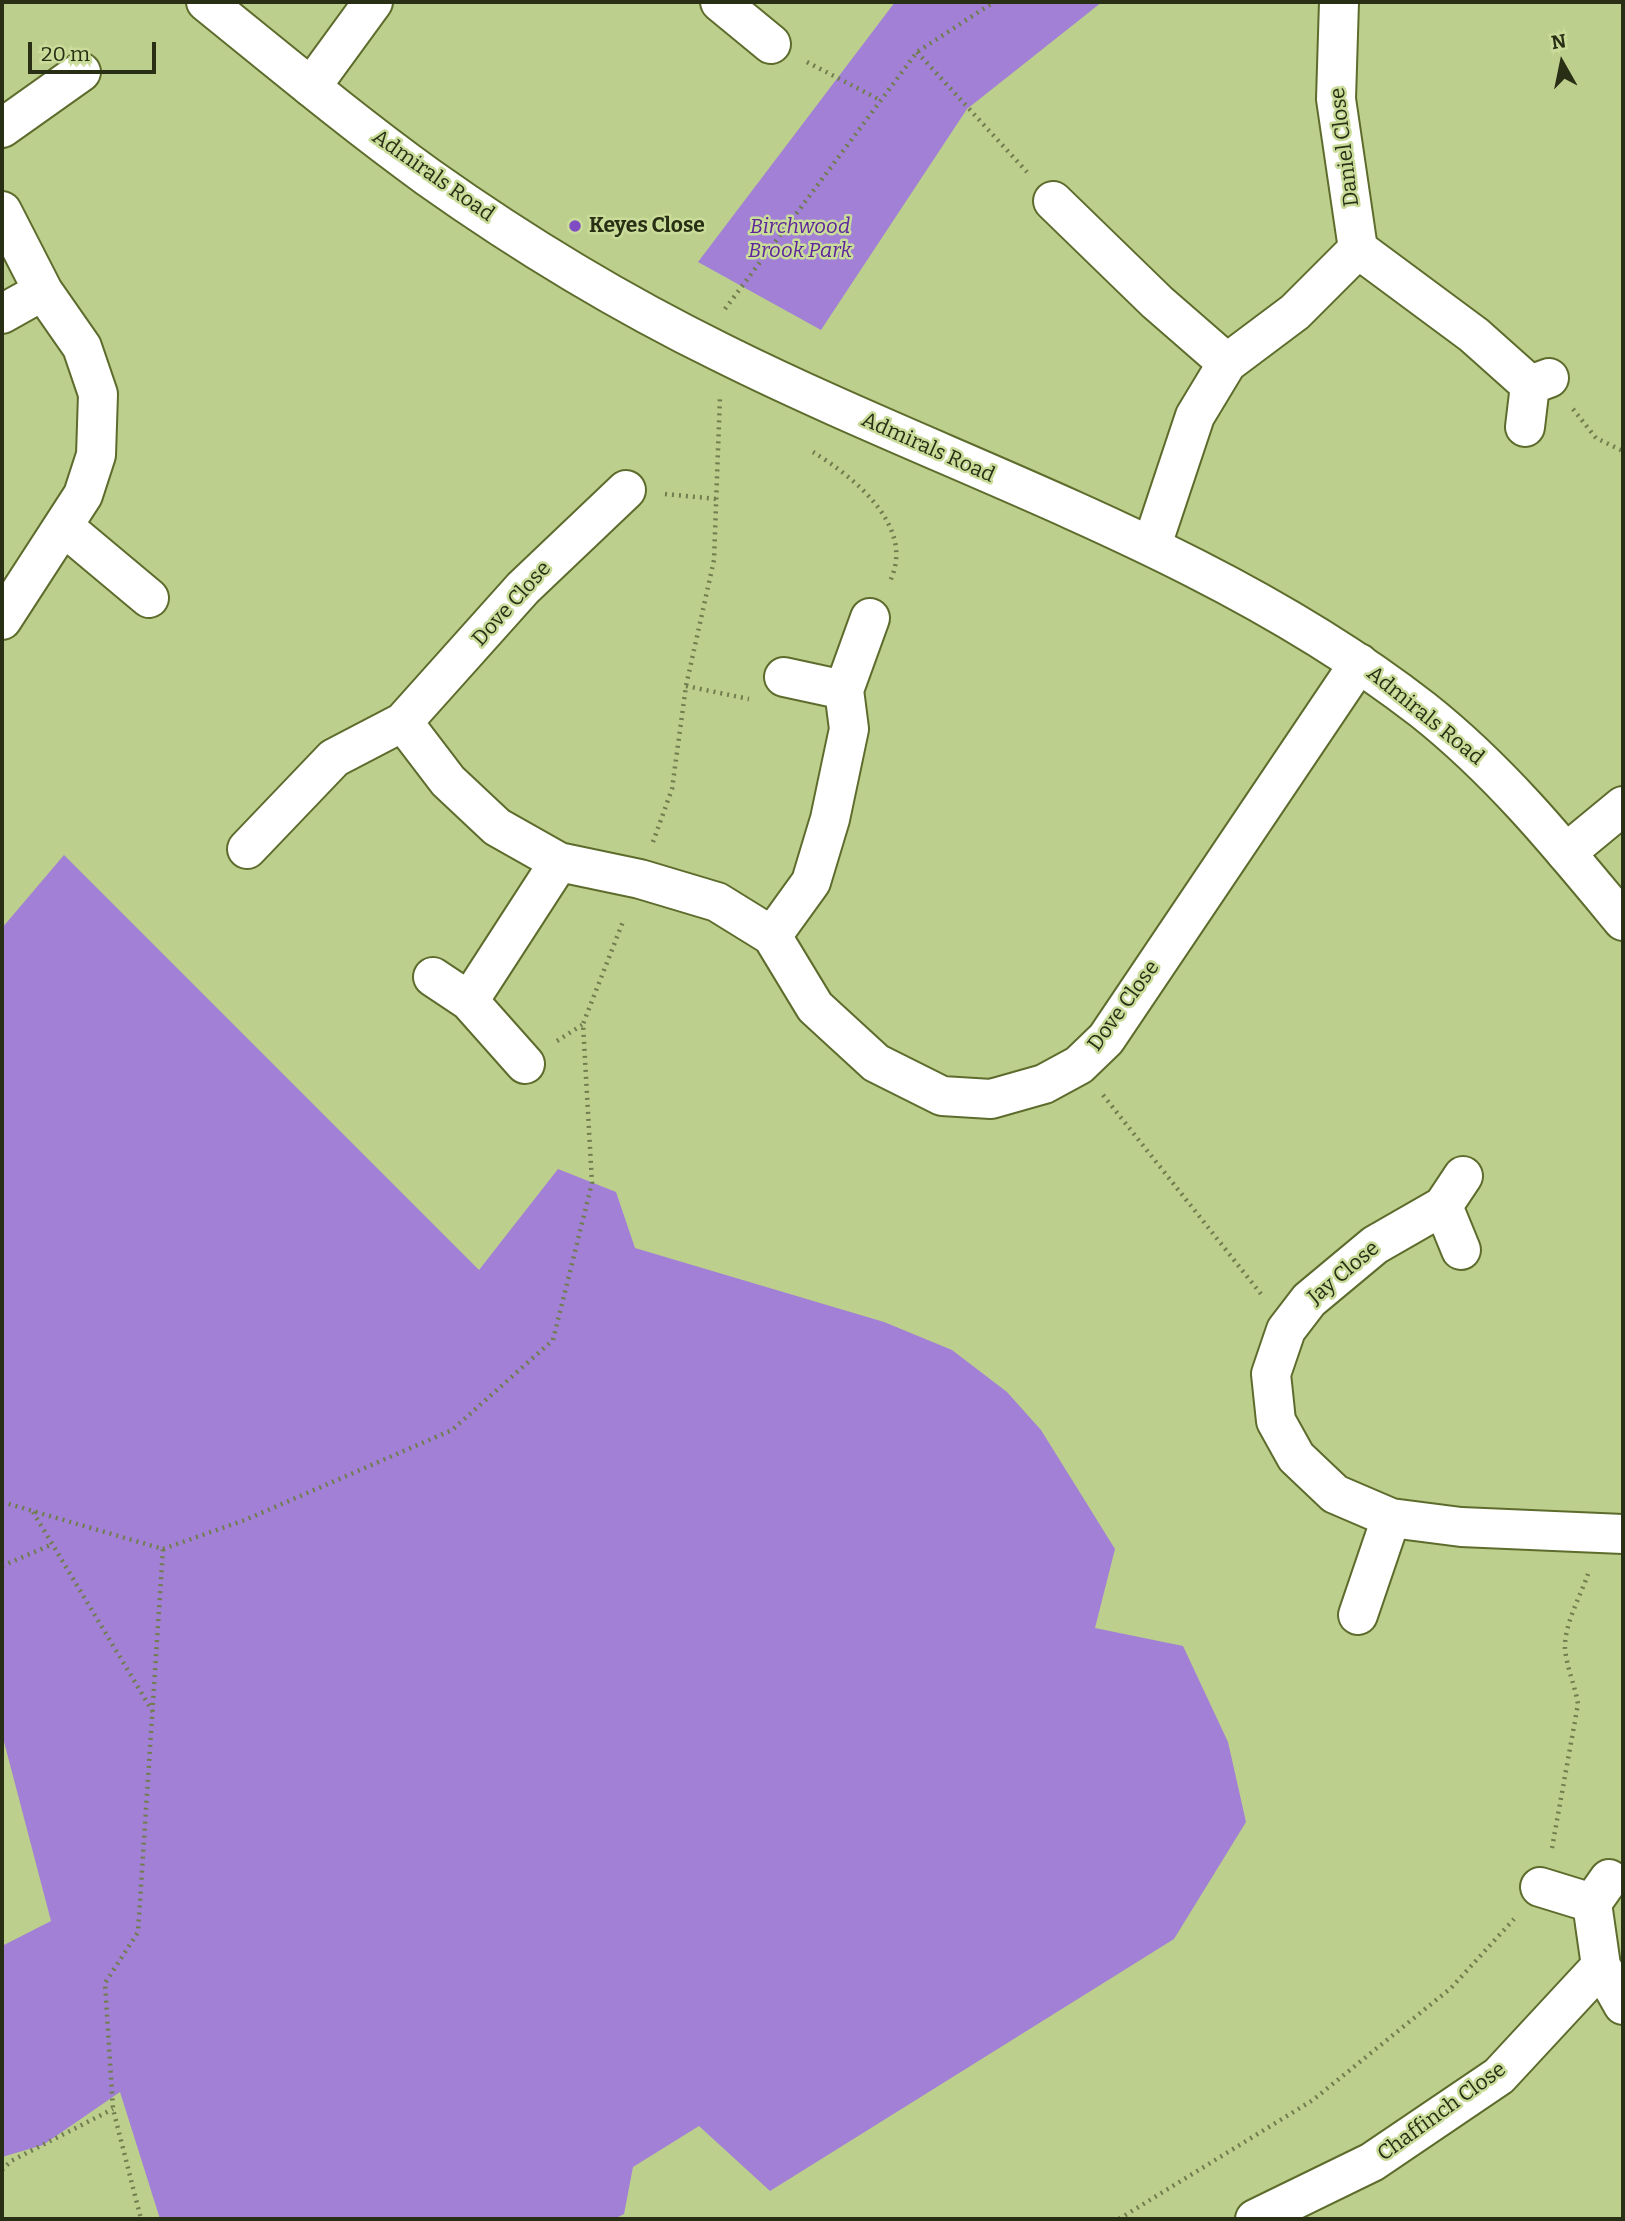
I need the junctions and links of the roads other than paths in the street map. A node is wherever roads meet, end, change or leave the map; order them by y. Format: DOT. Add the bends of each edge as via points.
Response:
graph roads {
  1 [pos="206,2"];
  2 [pos="373,2"];
  3 [pos="720,2"];
  4 [pos="1339,2"];
  5 [pos="771,44"];
  6 [pos="81,72"];
  7 [pos="311,87"];
  8 [pos="2,128"];
  9 [pos="1054,201"];
  10 [pos="2,211"];
  11 [pos="1358,249"];
  12 [pos="43,291"];
  13 [pos="2,314"];
  14 [pos="1227,363"];
  15 [pos="1525,427"];
  16 [pos="626,489"];
  17 [pos="63,526"];
  18 [pos="1152,545"];
  19 [pos="149,598"];
  20 [pos="870,618"];
  21 [pos="2,620"];
  22 [pos="1359,663"];
  23 [pos="784,677"];
  24 [pos="844,690"];
  25 [pos="403,722"];
  26 [pos="1623,806"];
  27 [pos="247,849"];
  28 [pos="1566,853"];
  29 [pos="559,862"];
  30 [pos="1623,921"];
  31 [pos="772,936"];
  32 [pos="433,977"];
  33 [pos="469,1001"];
  34 [pos="525,1064"];
  35 [pos="1461,1250"];
  36 [pos="1391,1518"];
  37 [pos="1623,1534"];
  38 [pos="1359,1615"];
  39 [pos="1541,1887"];
  40 [pos="1601,1966"];
  41 [pos="1623,2005"];
  42 [pos="1255,2219"];
  1 -- 7 [label="street, Admirals Road"];
  2 -- 7 [label="street"];
  3 -- 5 [label="street"];
  4 -- 11 [label="street, Daniel Close" via="1336,99"];
  6 -- 8 [label="street"];
  7 -- 18 [label="street, Admirals Road" via="429,177 584,279 719,352 894,435"];
  9 -- 14 [label="street"];
  10 -- 12 [label="street"];
  11 -- 14 [label="street" via="1295,312"];
  11 -- 15 [label="street" via="1539,382"];
  12 -- 13 [label="street"];
  12 -- 17 [label="street" via="82,347 98,394 96,455 83,495"];
  14 -- 18 [label="street" via="1195,416"];
  16 -- 25 [label="street, Dove Close" via="523,588"];
  17 -- 19 [label="street"];
  17 -- 21 [label="street"];
  18 -- 22 [label="street, Admirals Road"];
  20 -- 24 [label="street"];
  22 -- 28 [label="street, Admirals Road" via="1426,712 1503,780"];
  22 -- 31 [label="street, Dove Close" via="1106,1039 1079,1065 1044,1084 991,1099 942,1096 876,1063 815,1007"];
  23 -- 24 [label="street"];
  24 -- 31 [label="street" via="849,729 830,819 811,882"];
  25 -- 27 [label="street, Dove Close" via="334,758"];
  25 -- 29 [label="street, Dove Close" via="448,781 497,827"];
  26 -- 28 [label="street"];
  28 -- 30 [label="street, Admirals Road"];
  29 -- 31 [label="street, Dove Close" via="717,902"];
  29 -- 33 [label="street"];
  32 -- 33 [label="street"];
  33 -- 34 [label="street"];
  35 -- 36 [label="street, Jay Close" via="1453,1191 1375,1245 1309,1300 1286,1330 1270,1374 1276,1421 1296,1457 1335,1493"];
  36 -- 37 [label="street, Jay Close" via="1461,1527"];
  36 -- 38 [label="street"];
  39 -- 40 [label="street" via="1600,1891"];
  40 -- 41 [label="street"];
  40 -- 42 [label="street, Chaffinch Close" via="1499,2076 1372,2162"];
}
